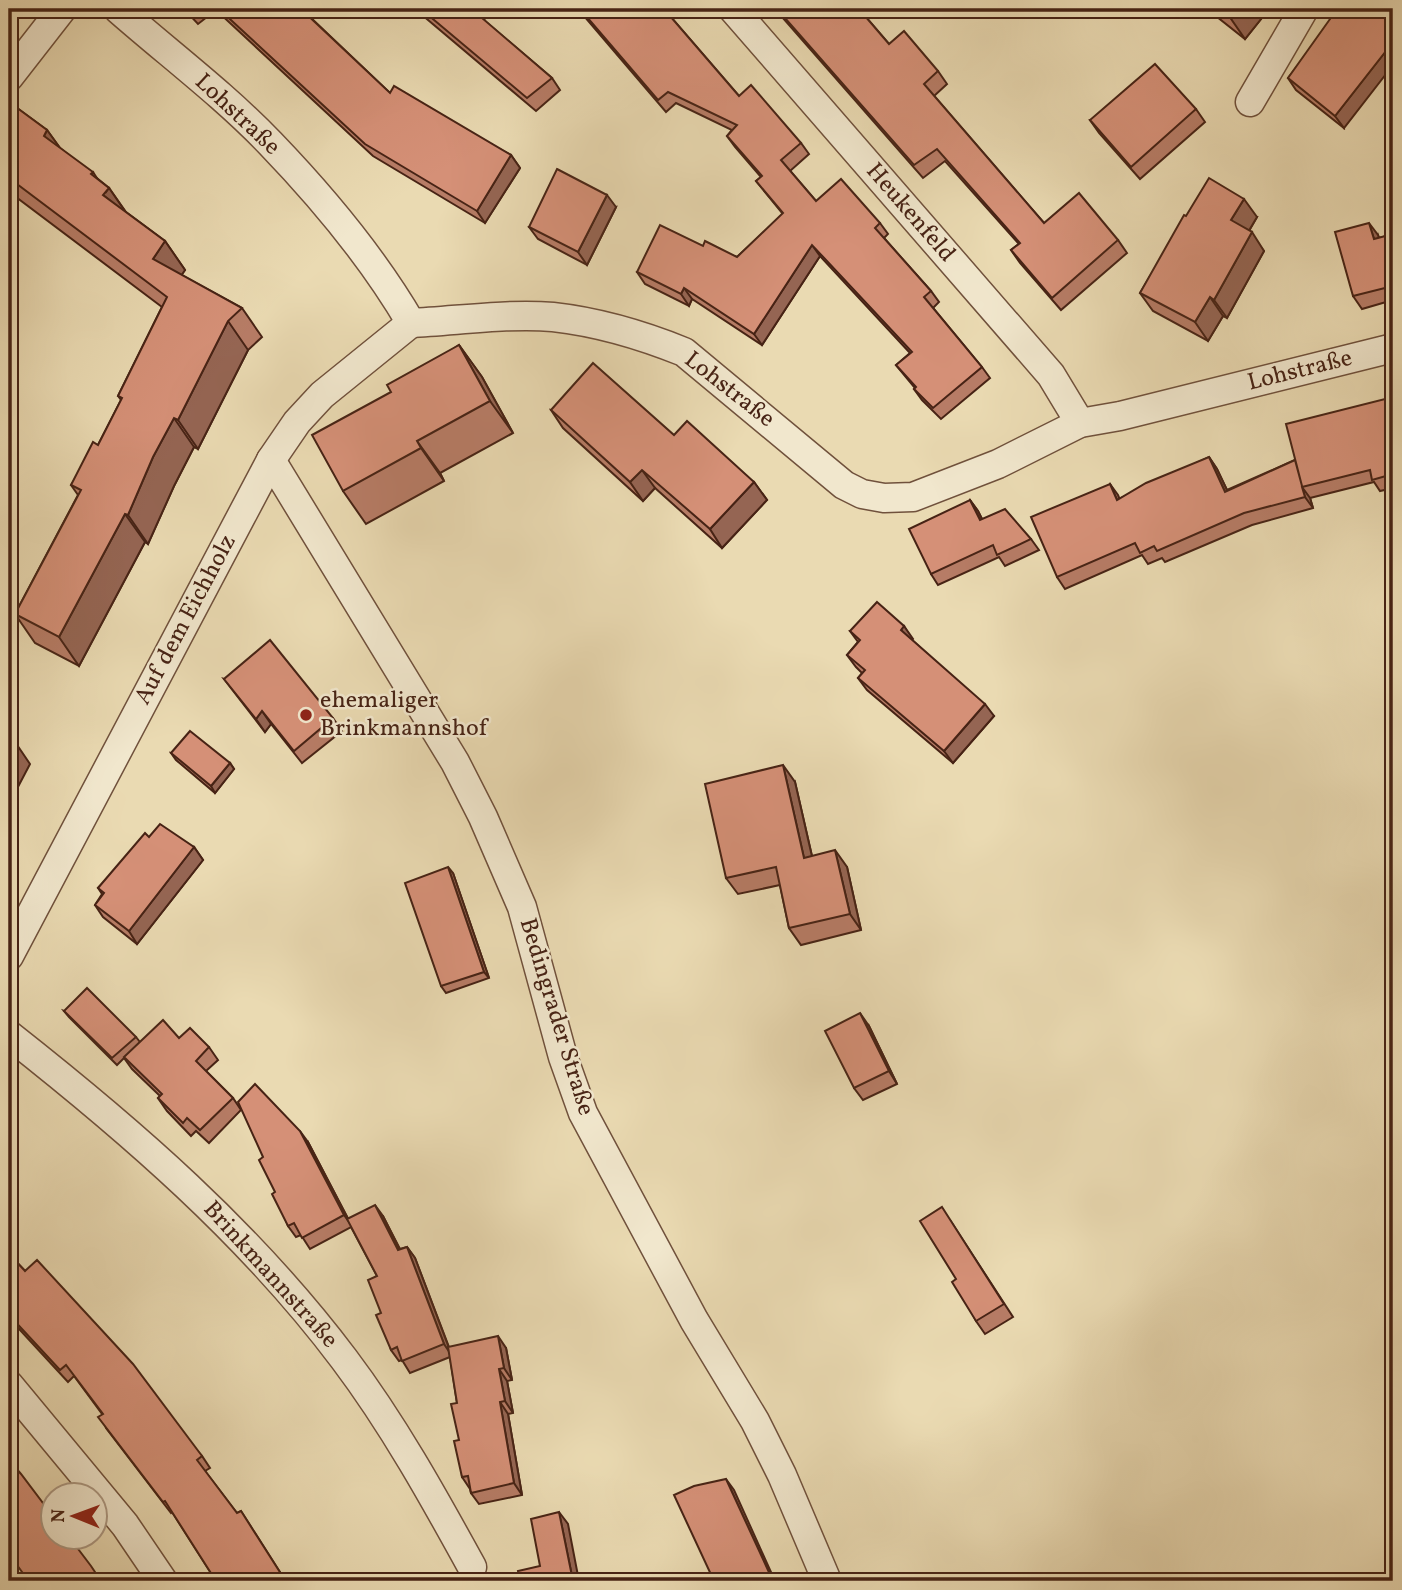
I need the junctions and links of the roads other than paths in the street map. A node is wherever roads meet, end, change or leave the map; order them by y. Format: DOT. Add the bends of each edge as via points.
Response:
graph roads {
  1 [pos="62,9"];
  2 [pos="118,9"];
  3 [pos="733,9"];
  4 [pos="1304,9"];
  5 [pos="9,77"];
  6 [pos="1250,102"];
  7 [pos="411,323"];
  8 [pos="1393,348"];
  9 [pos="1080,423"];
  10 [pos="271,460"];
  11 [pos="9,956"];
  12 [pos="9,1035"];
  13 [pos="9,1385"];
  14 [pos="472,1567"];
  15 [pos="163,1581"];
  16 [pos="827,1581"];
  1 -- 5 [label="street"];
  2 -- 7 [label="street, Lohstraße" via="269,142 339,221 391,288"];
  3 -- 9 [label="street, Heukenfeld" via="1051,375"];
  4 -- 6 [label="street"];
  7 -- 9 [label="street, Lohstraße" via="550,317 653,340 684,352 838,481 862,494 884,498 913,497 953,484"];
  7 -- 10 [label="street, Auf dem Eichholz" via="323,395"];
  8 -- 9 [label="street, Lohstraße"];
  10 -- 11 [label="street, Auf dem Eichholz"];
  10 -- 16 [label="street, Bedingrader Straße" via="448,750 477,806 522,907 583,1113 694,1320 755,1421"];
  12 -- 14 [label="street, Brinkmannstraße" via="93,1101 181,1180 276,1275 386,1419"];
  13 -- 15 [label="street" via="125,1525"];
}
